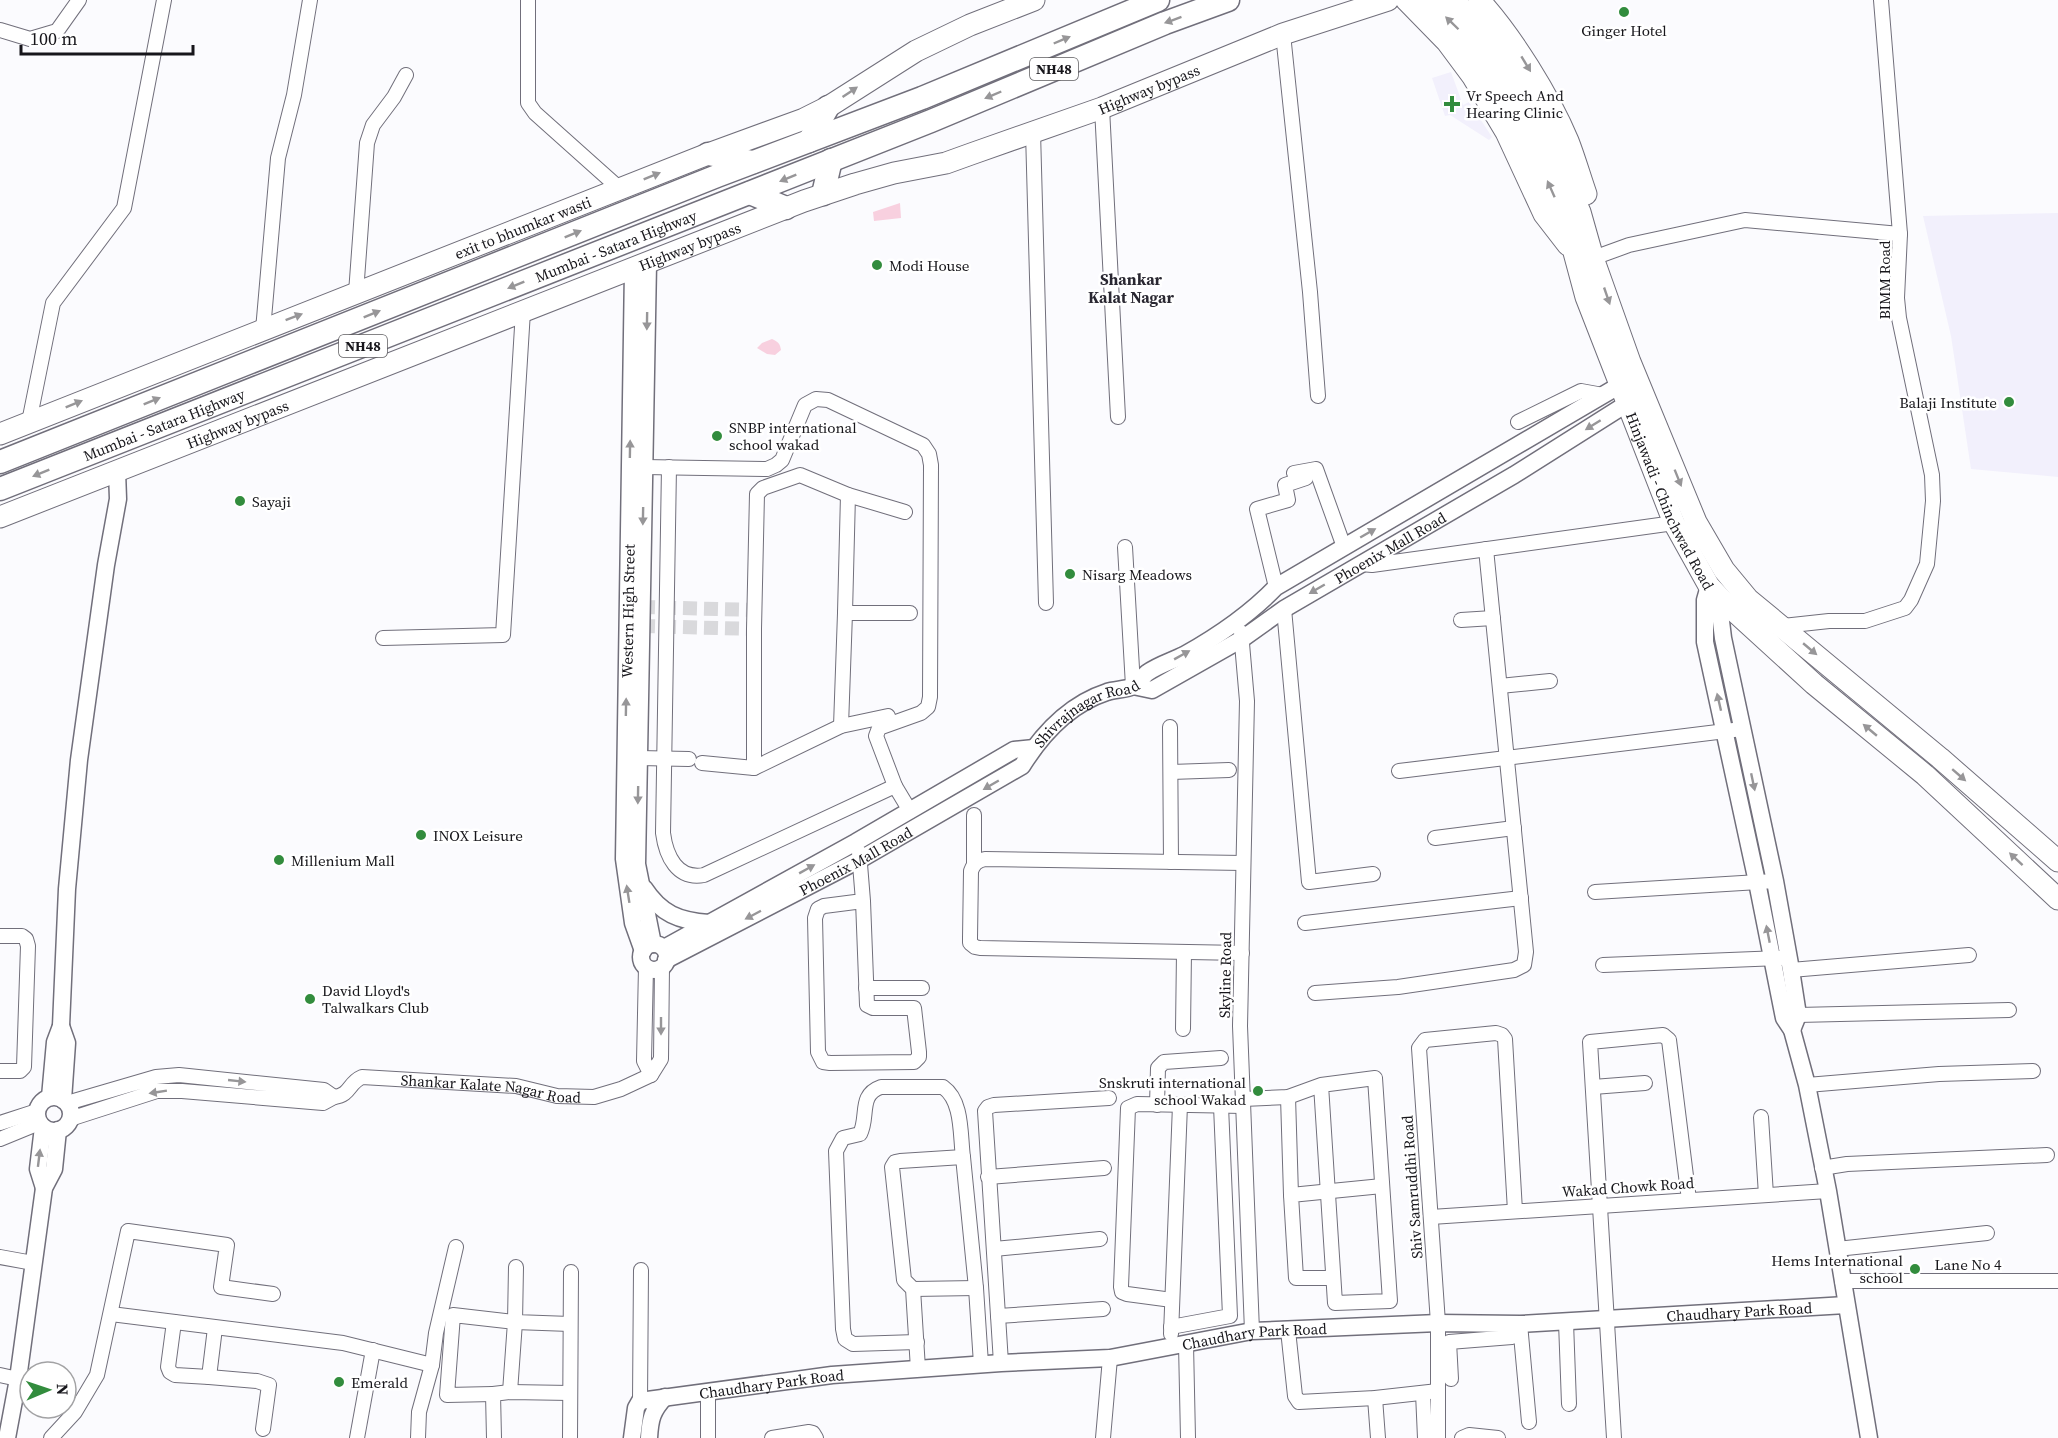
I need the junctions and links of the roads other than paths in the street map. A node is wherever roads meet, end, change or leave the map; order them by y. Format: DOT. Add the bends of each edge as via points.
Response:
graph roads {
  1 [pos="78,0"];
  2 [pos="164,0"];
  3 [pos="310,0"];
  4 [pos="528,0"];
  5 [pos="1034,0"];
  6 [pos="1158,0"];
  7 [pos="1228,0"];
  8 [pos="1389,0"];
  9 [pos="1406,0"];
  10 [pos="1428,0"];
  11 [pos="1454,0"];
  12 [pos="1479,0"];
  13 [pos="1881,0"];
  14 [pos="1490,8"];
  15 [pos="0,30"];
  16 [pos="1283,34"];
  17 [pos="406,75"];
  18 [pos="828,106"];
  19 [pos="1102,108"];
  20 [pos="1032,132"];
  21 [pos="809,141"];
  22 [pos="708,154"];
  23 [pos="831,160"];
  24 [pos="753,162"];
  25 [pos="620,189"];
  26 [pos="750,193"];
  27 [pos="823,194"];
  28 [pos="786,208"];
  29 [pos="1900,234"];
  30 [pos="1583,252"];
  31 [pos="641,266"];
  32 [pos="356,293"];
  33 [pos="523,311"];
  34 [pos="263,330"];
  35 [pos="638,381"];
  36 [pos="1627,392"];
  37 [pos="1318,396"];
  38 [pos="1118,417"];
  39 [pos="29,422"];
  40 [pos="1518,422"];
  41 [pos="0,434"];
  42 [pos="0,462"];
  43 [pos="644,467"];
  44 [pos="669,468"];
  45 [pos="117,471"];
  46 [pos="1287,474"];
  47 [pos="1306,478"];
  48 [pos="0,489"];
  49 [pos="848,495"];
  50 [pos="905,512"];
  51 [pos="0,517"];
  52 [pos="1674,523"];
  53 [pos="1125,547"];
  54 [pos="1344,547"];
  55 [pos="1486,549"];
  56 [pos="1361,564"];
  57 [pos="1276,587"];
  58 [pos="1715,593"];
  59 [pos="1046,603"];
  60 [pos="1284,609"];
  61 [pos="910,613"];
  62 [pos="845,614"];
  63 [pos="634,615"];
  64 [pos="1245,616"];
  65 [pos="1493,618"];
  66 [pos="1461,620"];
  67 [pos="1783,626"];
  68 [pos="383,638"];
  69 [pos="1242,639"];
  70 [pos="1550,681"];
  71 [pos="1133,686"];
  72 [pos="1500,686"];
  73 [pos="888,716"];
  74 [pos="841,726"];
  75 [pos="1170,727"];
  76 [pos="1733,730"];
  77 [pos="632,733"];
  78 [pos="1034,748"];
  79 [pos="1508,757"];
  80 [pos="639,758"];
  81 [pos="664,758"];
  82 [pos="688,759"];
  83 [pos="702,763"];
  84 [pos="754,768"];
  85 [pos="1229,770"];
  86 [pos="1399,771"];
  87 [pos="1171,772"];
  88 [pos="895,786"];
  89 [pos="910,811"];
  90 [pos="974,815"];
  91 [pos="1514,828"];
  92 [pos="1435,838"];
  93 [pos="856,842"];
  94 [pos="861,859"];
  95 [pos="2058,861"];
  96 [pos="1171,862"];
  97 [pos="1244,863"];
  98 [pos="974,864"];
  99 [pos="1373,874"];
  100 [pos="1775,881"];
  101 [pos="640,882"];
  102 [pos="1757,882"];
  103 [pos="1595,892"];
  104 [pos="775,895"];
  105 [pos="1521,898"];
  106 [pos="2058,899"];
  107 [pos="863,901"];
  108 [pos="709,923"];
  109 [pos="1305,923"];
  110 [pos="0,936"];
  111 [pos="1184,952"];
  112 [pos="1242,953"];
  113 [pos="1969,955"];
  114 [pos="655,956"];
  115 [pos="1784,962"];
  116 [pos="1602,965"];
  117 [pos="866,988"];
  118 [pos="922,988"];
  119 [pos="1315,993"];
  120 [pos="2009,1010"];
  121 [pos="1795,1023"];
  122 [pos="1183,1029"];
  123 [pos="1221,1058"];
  124 [pos="0,1071"];
  125 [pos="2033,1071"];
  126 [pos="1645,1083"];
  127 [pos="1321,1085"];
  128 [pos="1807,1085"];
  129 [pos="1593,1087"];
  130 [pos="1288,1097"];
  131 [pos="1109,1098"];
  132 [pos="1243,1103"];
  133 [pos="1157,1105"];
  134 [pos="1180,1105"];
  135 [pos="1221,1106"];
  136 [pos="53,1114"];
  137 [pos="1761,1117"];
  138 [pos="0,1123"];
  139 [pos="0,1139"];
  140 [pos="2047,1155"];
  141 [pos="963,1157"];
  142 [pos="1104,1168"];
  143 [pos="1822,1168"];
  144 [pos="988,1177"];
  145 [pos="1382,1186"];
  146 [pos="1828,1191"];
  147 [pos="1328,1193"];
  148 [pos="1291,1195"];
  149 [pos="1766,1195"];
  150 [pos="1689,1200"];
  151 [pos="1600,1206"];
  152 [pos="1515,1211"];
  153 [pos="1431,1216"];
  154 [pos="1987,1233"];
  155 [pos="1100,1239"];
  156 [pos="456,1247"];
  157 [pos="994,1249"];
  158 [pos="1837,1249"];
  159 [pos="0,1257"];
  160 [pos="33,1263"];
  161 [pos="516,1267"];
  162 [pos="641,1270"];
  163 [pos="571,1272"];
  164 [pos="1333,1278"];
  165 [pos="1842,1281"];
  166 [pos="2058,1281"];
  167 [pos="913,1288"];
  168 [pos="976,1288"];
  169 [pos="273,1294"];
  170 [pos="1172,1300"];
  171 [pos="1335,1303"];
  172 [pos="1846,1305"];
  173 [pos="1103,1309"];
  174 [pos="111,1314"];
  175 [pos="998,1316"];
  176 [pos="1607,1319"];
  177 [pos="174,1322"];
  178 [pos="515,1322"];
  179 [pos="1566,1322"];
  180 [pos="1438,1323"];
  181 [pos="570,1324"];
  182 [pos="1171,1327"];
  183 [pos="215,1328"];
  184 [pos="1335,1328"];
  185 [pos="1514,1328"];
  186 [pos="1288,1330"];
  187 [pos="1252,1331"];
  188 [pos="916,1342"];
  189 [pos="1178,1345"];
  190 [pos="373,1350"];
  191 [pos="1110,1358"];
  192 [pos="20,1360"];
  193 [pos="1001,1362"];
  194 [pos="981,1364"];
  195 [pos="432,1365"];
  196 [pos="918,1369"];
  197 [pos="0,1375"];
  198 [pos="209,1377"];
  199 [pos="1516,1377"];
  200 [pos="18,1379"];
  201 [pos="1451,1379"];
  202 [pos="1438,1391"];
  203 [pos="510,1392"];
  204 [pos="708,1392"];
  205 [pos="570,1393"];
  206 [pos="1423,1393"];
  207 [pos="493,1394"];
  208 [pos="665,1397"];
  209 [pos="1375,1398"];
  210 [pos="640,1401"];
  211 [pos="1569,1404"];
  212 [pos="1529,1422"];
  213 [pos="263,1429"];
  214 [pos="7,1438"];
  215 [pos="51,1438"];
  216 [pos="357,1438"];
  217 [pos="418,1438"];
  218 [pos="494,1438"];
  219 [pos="570,1438"];
  220 [pos="632,1438"];
  221 [pos="649,1438"];
  222 [pos="708,1438"];
  223 [pos="767,1438"];
  224 [pos="772,1438"];
  225 [pos="816,1438"];
  226 [pos="1103,1438"];
  227 [pos="1188,1438"];
  228 [pos="1378,1438"];
  229 [pos="1425,1438"];
  230 [pos="1438,1438"];
  231 [pos="1462,1438"];
  232 [pos="1498,1438"];
  233 [pos="1614,1438"];
  234 [pos="1869,1438"];
  1 -- 15 [label="street" via="57,31 30,39"];
  2 -- 39 [label="street" via="124,208 53,303"];
  3 -- 34 [label="street" via="294,95 278,158"];
  4 -- 25 [label="street" via="528,103"];
  18 -- 5 [label="main road, exit to bhumkar wasti, one-way" via="915,51"];
  21 -- 6 [label="highway, Mumbai - Satara Highway / NH48, one-way"];
  7 -- 23 [label="highway, Mumbai - Satara Highway / NH48, one-way"];
  8 -- 16 [label="main road, Highway bypass"];
  9 -- 30 [label="main road" via="1473,77 1506,132 1544,214"];
  30 -- 10 [label="main road, Hinjawadi - Chinchwad Road, one-way" via="1521,124 1476,50"];
  11 -- 30 [label="main road, Hinjawadi - Chinchwad Road" via="1489,40 1536,115 1580,212"];
  12 -- 14 [label="main road"];
  13 -- 29 [label="street, BIMM Road"];
  14 -- 30 [label="main road, one-way" via="1568,141 1590,205"];
  16 -- 19 [label="main road, Highway bypass"];
  16 -- 37 [label="street"];
  17 -- 32 [label="street" via="368,138"];
  18 -- 21 [label="highway"];
  18 -- 22 [label="main road, exit to bhumkar wasti" via="804,119"];
  19 -- 20 [label="main road, Highway bypass"];
  19 -- 38 [label="street"];
  20 -- 27 [label="main road, Highway bypass" via="946,163 894,173"];
  20 -- 59 [label="street"];
  21 -- 24 [label="highway, Mumbai - Satara Highway / NH48"];
  22 -- 24 [label="highway"];
  25 -- 22 [label="main road, exit to bhumkar wasti, one-way"];
  23 -- 26 [label="highway, Mumbai - Satara Highway / NH48, one-way"];
  23 -- 27 [label="highway"];
  42 -- 24 [label="highway, Mumbai - Satara Highway / NH48, one-way"];
  25 -- 32 [label="main road, exit to bhumkar wasti"];
  26 -- 28 [label="highway"];
  26 -- 48 [label="highway, Mumbai - Satara Highway / NH48, one-way"];
  27 -- 28 [label="main road, Highway bypass"];
  28 -- 31 [label="main road, Highway bypass"];
  29 -- 30 [label="street" via="1745,220"];
  29 -- 67 [label="street, BIMM Road" via="1899,318 1932,475 1927,564 1905,608 1865,621"];
  30 -- 36 [label="main road, Hinjawadi - Chinchwad Road"];
  31 -- 33 [label="main road, Highway bypass"];
  31 -- 35 [label="street, Western High Street"];
  34 -- 32 [label="main road, exit to bhumkar wasti, one-way"];
  33 -- 45 [label="main road, Highway bypass"];
  33 -- 68 [label="street" via="503,634"];
  39 -- 34 [label="main road, exit to bhumkar wasti, one-way"];
  35 -- 43 [label="street, Western High Street"];
  63 -- 35 [label="street, Western High Street, one-way"];
  36 -- 40 [label="street" via="1581,391"];
  36 -- 52 [label="main road, Hinjawadi - Chinchwad Road"];
  54 -- 36 [label="street, Phoenix Mall Road, one-way"];
  36 -- 56 [label="street, Phoenix Mall Road, one-way" via="1514,475"];
  36 -- 67 [label="main road, Hinjawadi - Chinchwad Road, one-way" via="1724,570 1748,598"];
  39 -- 41 [label="main road, exit to bhumkar wasti"];
  43 -- 44 [label="street"];
  43 -- 63 [label="street, Western High Street, one-way"];
  44 -- 81 [label="street"];
  44 -- 88 [label="street" via="767,469 776,465 782,460 804,405 816,399 828,400 923,446 929,454 930,697 928,707 921,713 876,732"];
  45 -- 51 [label="main road, Highway bypass"];
  45 -- 136 [label="street" via="118,499 79,759 67,889 61,1026 55,1042"];
  46 -- 54 [label="street" via="1316,469"];
  47 -- 57 [label="street" via="1285,485 1288,501 1257,509"];
  49 -- 50 [label="street"];
  49 -- 62 [label="street"];
  49 -- 84 [label="street" via="800,475 763,488 758,494 753,628"];
  52 -- 55 [label="street"];
  52 -- 58 [label="main road, Hinjawadi - Chinchwad Road"];
  53 -- 71 [label="street"];
  54 -- 57 [label="street, Phoenix Mall Road"];
  55 -- 56 [label="street"];
  55 -- 65 [label="street"];
  56 -- 60 [label="street, Phoenix Mall Road, one-way"];
  57 -- 64 [label="street, Phoenix Mall Road"];
  58 -- 76 [label="street" via="1724,638"];
  106 -- 58 [label="main road, Hinjawadi - Chinchwad Road, one-way" via="1925,775 1815,684"];
  60 -- 69 [label="street, Phoenix Mall Road"];
  60 -- 99 [label="street" via="1309,882"];
  61 -- 62 [label="street"];
  62 -- 74 [label="street"];
  63 -- 77 [label="street, Western High Street"];
  64 -- 69 [label="street, Skyline Road"];
  71 -- 64 [label="street, Shivrajnagar Road, one-way" via="1147,673 1184,655"];
  65 -- 66 [label="street"];
  65 -- 72 [label="street"];
  67 -- 95 [label="main road, Hinjawadi - Chinchwad Road, one-way"];
  69 -- 71 [label="street, Phoenix Mall Road" via="1152,690"];
  69 -- 97 [label="street, Skyline Road" via="1247,701"];
  70 -- 72 [label="street"];
  71 -- 78 [label="street, Shivrajnagar Road" via="1107,691 1083,702"];
  72 -- 79 [label="street"];
  73 -- 74 [label="street"];
  74 -- 84 [label="street"];
  75 -- 87 [label="street"];
  76 -- 79 [label="street"];
  76 -- 100 [label="street, one-way"];
  76 -- 102 [label="street"];
  77 -- 80 [label="street, Western High Street"];
  114 -- 77 [label="street, Western High Street, one-way" via="633,923 624,864"];
  78 -- 89 [label="street, Shivrajnagar Road" via="1014,750"];
  78 -- 94 [label="street, Phoenix Mall Road, one-way" via="1022,766"];
  79 -- 86 [label="street"];
  79 -- 91 [label="street"];
  80 -- 81 [label="street"];
  80 -- 101 [label="street, Western High Street, one-way"];
  81 -- 82 [label="street"];
  81 -- 88 [label="street" via="664,844 672,865 695,877"];
  83 -- 84 [label="street"];
  85 -- 87 [label="street"];
  87 -- 96 [label="street"];
  88 -- 89 [label="street"];
  89 -- 93 [label="street, Shivrajnagar Road"];
  90 -- 98 [label="street"];
  91 -- 92 [label="street"];
  91 -- 105 [label="street"];
  93 -- 94 [label="street"];
  104 -- 93 [label="street, Phoenix Mall Road, one-way"];
  94 -- 104 [label="street, Phoenix Mall Road"];
  94 -- 107 [label="street"];
  96 -- 97 [label="street"];
  96 -- 98 [label="street" via="985,859"];
  97 -- 112 [label="street, Skyline Road"];
  98 -- 111 [label="street" via="970,943 975,947"];
  100 -- 102 [label="street"];
  100 -- 115 [label="street"];
  101 -- 108 [label="street" via="660,908 675,917"];
  101 -- 114 [label="street, Western High Street"];
  102 -- 103 [label="street"];
  115 -- 102 [label="street, one-way"];
  104 -- 108 [label="street, Phoenix Mall Road"];
  104 -- 114 [label="street, Phoenix Mall Road, one-way"];
  105 -- 109 [label="street"];
  105 -- 119 [label="street" via="1526,959 1519,969 1398,987"];
  107 -- 117 [label="street"];
  107 -- 117 [label="street" via="824,906 816,912 818,1052 824,1062 830,1063 917,1060 920,1052 914,1008 870,1008"];
  108 -- 114 [label="street, Phoenix Mall Road"];
  110 -- 124 [label="street" via="22,936 28,946 24,1067 20,1071"];
  111 -- 112 [label="street"];
  111 -- 122 [label="street"];
  112 -- 132 [label="street, Skyline Road"];
  113 -- 115 [label="street"];
  114 -- 136 [label="street, Shankar Kalate Nagar Road" via="661,1059 651,1075 621,1089 594,1096 557,1096 516,1086 362,1077 354,1080 343,1096 334,1097 324,1090 156,1077"];
  115 -- 116 [label="street"];
  115 -- 121 [label="street"];
  117 -- 118 [label="street"];
  120 -- 121 [label="street"];
  121 -- 128 [label="street"];
  123 -- 133 [label="street" via="1164,1062 1158,1068"];
  125 -- 128 [label="street"];
  126 -- 129 [label="street"];
  127 -- 130 [label="street"];
  127 -- 145 [label="street" via="1376,1078"];
  127 -- 147 [label="street"];
  128 -- 143 [label="street"];
  129 -- 150 [label="street" via="1590,1042 1663,1035 1669,1040"];
  129 -- 151 [label="street"];
  130 -- 132 [label="street"];
  130 -- 148 [label="street"];
  131 -- 144 [label="street" via="988,1107 984,1117"];
  132 -- 135 [label="street"];
  132 -- 187 [label="street, Skyline Road"];
  133 -- 134 [label="street"];
  133 -- 170 [label="street" via="1137,1104 1128,1108 1120,1287 1127,1294"];
  134 -- 135 [label="street"];
  134 -- 170 [label="street"];
  135 -- 182 [label="street" via="1230,1316"];
  136 -- 138 [label="street, Shankar Kalate Nagar Road"];
  136 -- 139 [label="street, Shankar Kalate Nagar Road"];
  136 -- 160 [label="street" via="38,1169 44,1188"];
  137 -- 149 [label="street"];
  140 -- 143 [label="street"];
  141 -- 167 [label="street" via="900,1161 892,1167 904,1280"];
  141 -- 168 [label="street"];
  141 -- 188 [label="street" via="956,1104 943,1087 873,1090 867,1099 860,1134 843,1138 836,1151 845,1339 853,1344"];
  142 -- 144 [label="street"];
  143 -- 146 [label="street"];
  144 -- 157 [label="street"];
  145 -- 147 [label="street"];
  145 -- 171 [label="street" via="1390,1301"];
  146 -- 149 [label="street, Wakad Chowk Road"];
  146 -- 158 [label="street"];
  147 -- 148 [label="street"];
  147 -- 164 [label="street"];
  148 -- 164 [label="street" via="1296,1278"];
  149 -- 150 [label="street, Wakad Chowk Road"];
  150 -- 151 [label="street, Wakad Chowk Road"];
  151 -- 152 [label="street, Wakad Chowk Road"];
  151 -- 176 [label="street"];
  152 -- 153 [label="street, Wakad Chowk Road"];
  152 -- 153 [label="street, Shiv Samruddhi Road" via="1505,1039 1496,1034 1425,1040 1419,1048"];
  153 -- 180 [label="street, Shiv Samruddhi Road"];
  154 -- 158 [label="street"];
  155 -- 157 [label="street"];
  156 -- 195 [label="street"];
  157 -- 175 [label="street"];
  158 -- 165 [label="street"];
  159 -- 160 [label="street"];
  160 -- 192 [label="street"];
  161 -- 178 [label="street"];
  162 -- 210 [label="street"];
  163 -- 181 [label="street"];
  164 -- 171 [label="street"];
  165 -- 166 [label="street, Lane No 4"];
  165 -- 172 [label="street"];
  167 -- 168 [label="street"];
  167 -- 188 [label="street"];
  168 -- 194 [label="street"];
  169 -- 174 [label="street" via="221,1287 227,1245 128,1231"];
  170 -- 182 [label="street"];
  171 -- 184 [label="street"];
  172 -- 176 [label="street, Chaudhary Park Road"];
  172 -- 234 [label="street"];
  173 -- 175 [label="street"];
  174 -- 177 [label="street"];
  174 -- 215 [label="street" via="97,1375 75,1412"];
  175 -- 193 [label="street"];
  176 -- 179 [label="street, Chaudhary Park Road"];
  176 -- 233 [label="street"];
  177 -- 183 [label="street"];
  177 -- 198 [label="street" via="168,1357 170,1372"];
  178 -- 181 [label="street"];
  178 -- 203 [label="street"];
  178 -- 207 [label="street" via="453,1315 447,1395"];
  179 -- 185 [label="street, Chaudhary Park Road"];
  179 -- 211 [label="street"];
  180 -- 184 [label="street, Chaudhary Park Road"];
  180 -- 185 [label="street, Chaudhary Park Road"];
  180 -- 202 [label="street, Shiv Samruddhi Road"];
  181 -- 205 [label="street"];
  182 -- 189 [label="street"];
  183 -- 190 [label="street"];
  183 -- 198 [label="street"];
  184 -- 186 [label="street, Chaudhary Park Road"];
  185 -- 199 [label="street"];
  185 -- 201 [label="street" via="1449,1342"];
  185 -- 212 [label="street"];
  186 -- 187 [label="street, Chaudhary Park Road"];
  186 -- 209 [label="street" via="1295,1396 1299,1402"];
  187 -- 189 [label="street, Chaudhary Park Road"];
  188 -- 196 [label="street"];
  189 -- 191 [label="street, Chaudhary Park Road"];
  189 -- 227 [label="street"];
  190 -- 195 [label="street"];
  190 -- 216 [label="street"];
  191 -- 193 [label="street, Chaudhary Park Road"];
  191 -- 226 [label="street"];
  193 -- 194 [label="street, Chaudhary Park Road"];
  194 -- 196 [label="street, Chaudhary Park Road"];
  195 -- 217 [label="street" via="419,1412"];
  196 -- 204 [label="street, Chaudhary Park Road" via="832,1375"];
  197 -- 200 [label="street"];
  198 -- 213 [label="street" via="269,1385"];
  200 -- 214 [label="street"];
  202 -- 206 [label="street"];
  202 -- 230 [label="street, Shiv Samruddhi Road"];
  203 -- 205 [label="street"];
  203 -- 207 [label="street"];
  204 -- 208 [label="street, Chaudhary Park Road"];
  204 -- 222 [label="street"];
  205 -- 219 [label="street"];
  206 -- 209 [label="street"];
  206 -- 229 [label="street"];
  207 -- 218 [label="street"];
  208 -- 210 [label="street, Chaudhary Park Road"];
  208 -- 221 [label="street" via="655,1408"];
  209 -- 228 [label="street"];
  210 -- 220 [label="street"];
  223 -- 224 [label="street"];
  224 -- 225 [label="street" via="809,1432"];
  231 -- 232 [label="street"];
}
